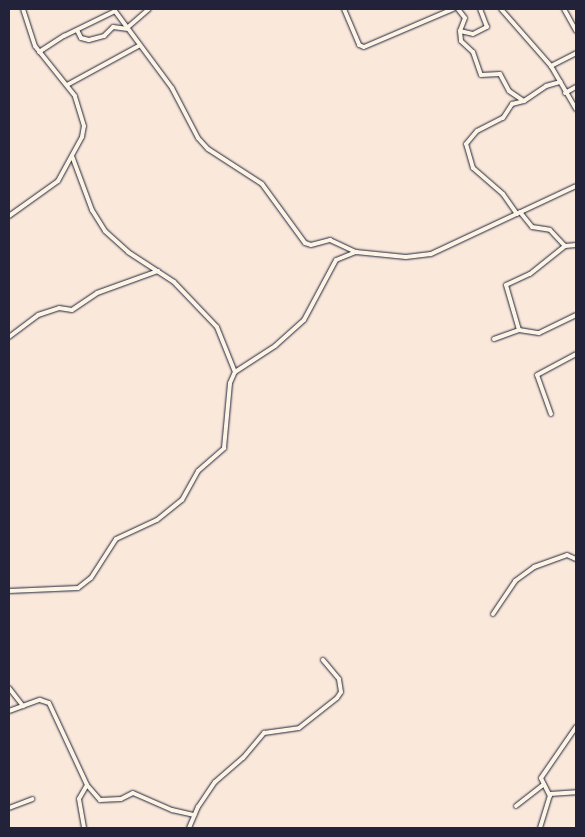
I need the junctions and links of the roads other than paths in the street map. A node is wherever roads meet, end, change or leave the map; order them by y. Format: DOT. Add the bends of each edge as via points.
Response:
graph roads {
  1 [pos="23,9"];
  2 [pos="149,9"];
  3 [pos="344,9"];
  4 [pos="453,9"];
  5 [pos="458,9"];
  6 [pos="480,9"];
  7 [pos="501,9"];
  8 [pos="564,9"];
  9 [pos="128,29"];
  10 [pos="77,30"];
  11 [pos="460,31"];
  12 [pos="576,31"];
  13 [pos="140,45"];
  14 [pos="39,52"];
  15 [pos="576,54"];
  16 [pos="551,66"];
  17 [pos="560,82"];
  18 [pos="67,85"];
  19 [pos="576,87"];
  20 [pos="565,93"];
  21 [pos="524,101"];
  22 [pos="576,109"];
  23 [pos="72,156"];
  24 [pos="576,186"];
  25 [pos="519,213"];
  26 [pos="9,216"];
  27 [pos="576,245"];
  28 [pos="566,246"];
  29 [pos="356,252"];
  30 [pos="158,270"];
  31 [pos="576,315"];
  32 [pos="519,330"];
  33 [pos="9,337"];
  34 [pos="494,339"];
  35 [pos="576,354"];
  36 [pos="235,372"];
  37 [pos="551,414"];
  38 [pos="576,559"];
  39 [pos="9,591"];
  40 [pos="493,614"];
  41 [pos="323,660"];
  42 [pos="9,688"];
  43 [pos="23,706"];
  44 [pos="9,711"];
  45 [pos="576,727"];
  46 [pos="87,785"];
  47 [pos="543,786"];
  48 [pos="576,792"];
  49 [pos="550,794"];
  50 [pos="32,799"];
  51 [pos="516,806"];
  52 [pos="9,808"];
  53 [pos="194,815"];
  54 [pos="84,828"];
  55 [pos="189,828"];
  56 [pos="540,828"];
  1 -- 14 [label="street"];
  2 -- 9 [label="street"];
  3 -- 4 [label="street" via="359,45 364,47"];
  5 -- 11 [label="street" via="465,18"];
  6 -- 11 [label="street" via="487,27 473,34"];
  7 -- 16 [label="street"];
  8 -- 12 [label="street"];
  9 -- 10 [label="street" via="113,27 104,36 89,40 81,38"];
  9 -- 10 [label="street" via="114,11"];
  9 -- 13 [label="street"];
  10 -- 14 [label="street"];
  11 -- 21 [label="street" via="461,41 473,52 481,74 500,74 509,91"];
  13 -- 18 [label="street"];
  13 -- 29 [label="street" via="172,88 198,138 208,149 262,184 305,243 311,245 330,240"];
  14 -- 18 [label="street"];
  15 -- 16 [label="street"];
  16 -- 17 [label="street"];
  17 -- 20 [label="street"];
  17 -- 21 [label="street" via="542,88"];
  18 -- 23 [label="street" via="78,103 84,126"];
  19 -- 20 [label="street"];
  20 -- 22 [label="street"];
  21 -- 25 [label="street" via="512,104 503,118 471,135 465,148 475,172 503,194"];
  23 -- 26 [label="street" via="54,185"];
  23 -- 30 [label="street" via="92,210 105,231 128,252"];
  24 -- 25 [label="street"];
  25 -- 28 [label="street" via="529,226 550,230"];
  25 -- 29 [label="street" via="448,248 411,257"];
  27 -- 28 [label="street"];
  28 -- 32 [label="street" via="530,274 506,285"];
  29 -- 36 [label="street" via="332,263 313,308 304,320 275,346"];
  30 -- 33 [label="street" via="97,293 72,310 59,308 38,315"];
  30 -- 36 [label="street" via="182,289 199,312 217,327"];
  31 -- 32 [label="street" via="539,332"];
  32 -- 34 [label="street"];
  35 -- 37 [label="street" via="537,375"];
  36 -- 39 [label="street" via="229,389 224,448 198,471 182,500 157,520 116,539 91,578 78,588"];
  38 -- 40 [label="street" via="567,555 534,567 515,581"];
  41 -- 53 [label="street" via="339,679 341,692 337,698 299,728 265,732 243,758 215,782"];
  42 -- 43 [label="street"];
  43 -- 44 [label="street"];
  43 -- 46 [label="street" via="40,700 49,703"];
  45 -- 47 [label="street" via="566,746 543,774"];
  46 -- 53 [label="street" via="100,800 123,799 133,794"];
  46 -- 54 [label="street" via="79,799"];
  47 -- 49 [label="street"];
  47 -- 51 [label="street"];
  48 -- 49 [label="street"];
  49 -- 56 [label="street"];
  50 -- 52 [label="street"];
  53 -- 55 [label="street"];
}
